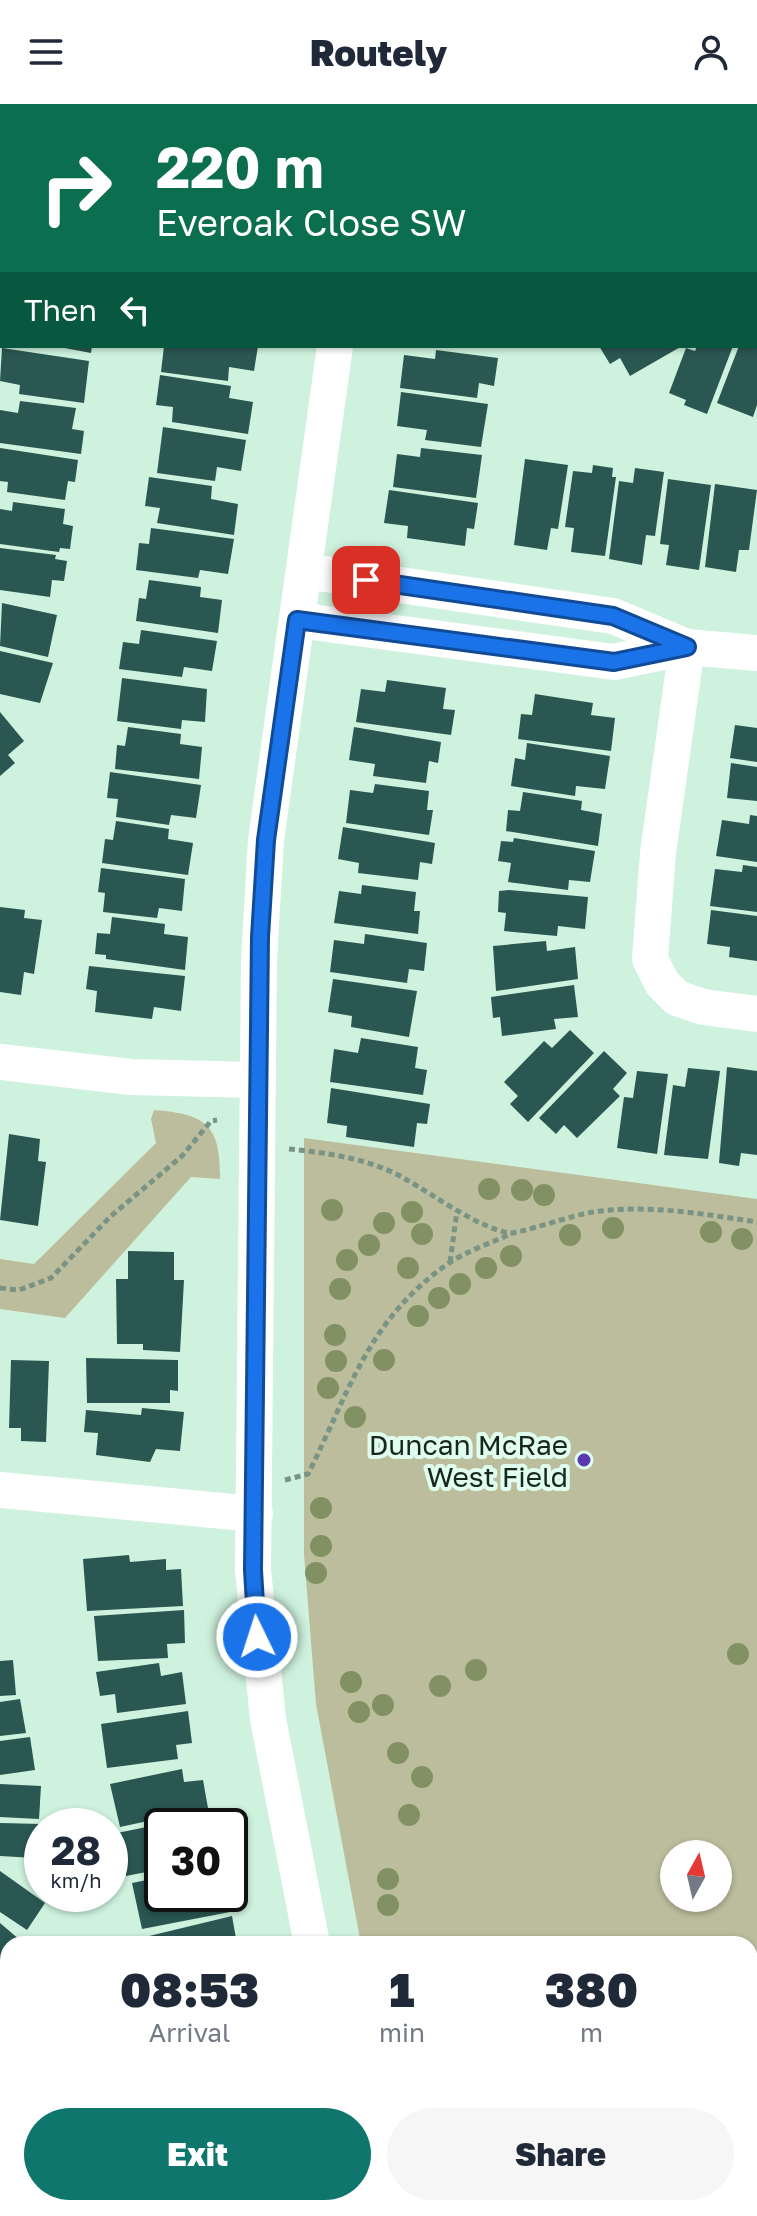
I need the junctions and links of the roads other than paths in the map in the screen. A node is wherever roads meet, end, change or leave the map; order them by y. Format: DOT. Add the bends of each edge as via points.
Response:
graph roads {
  1 [pos="335,348"];
  2 [pos="304,571"];
  3 [pos="297,620"];
  4 [pos="687,647"];
  5 [pos="757,653"];
  6 [pos="757,1014"];
  7 [pos="0,1062"];
  8 [pos="258,1080"];
  9 [pos="0,1490"];
  10 [pos="255,1514"];
  11 [pos="310,1936"];
  1 -- 2 [label="street"];
  2 -- 3 [label="street"];
  2 -- 4 [label="street" via="613,616"];
  3 -- 4 [label="street" via="614,662"];
  3 -- 8 [label="street" via="266,840"];
  4 -- 5 [label="street"];
  4 -- 6 [label="street" via="658,853 650,959 677,998"];
  7 -- 8 [label="street" via="131,1077"];
  8 -- 10 [label="street"];
  9 -- 10 [label="street"];
  10 -- 11 [label="street" via="257,1637 282,1800"];
}
